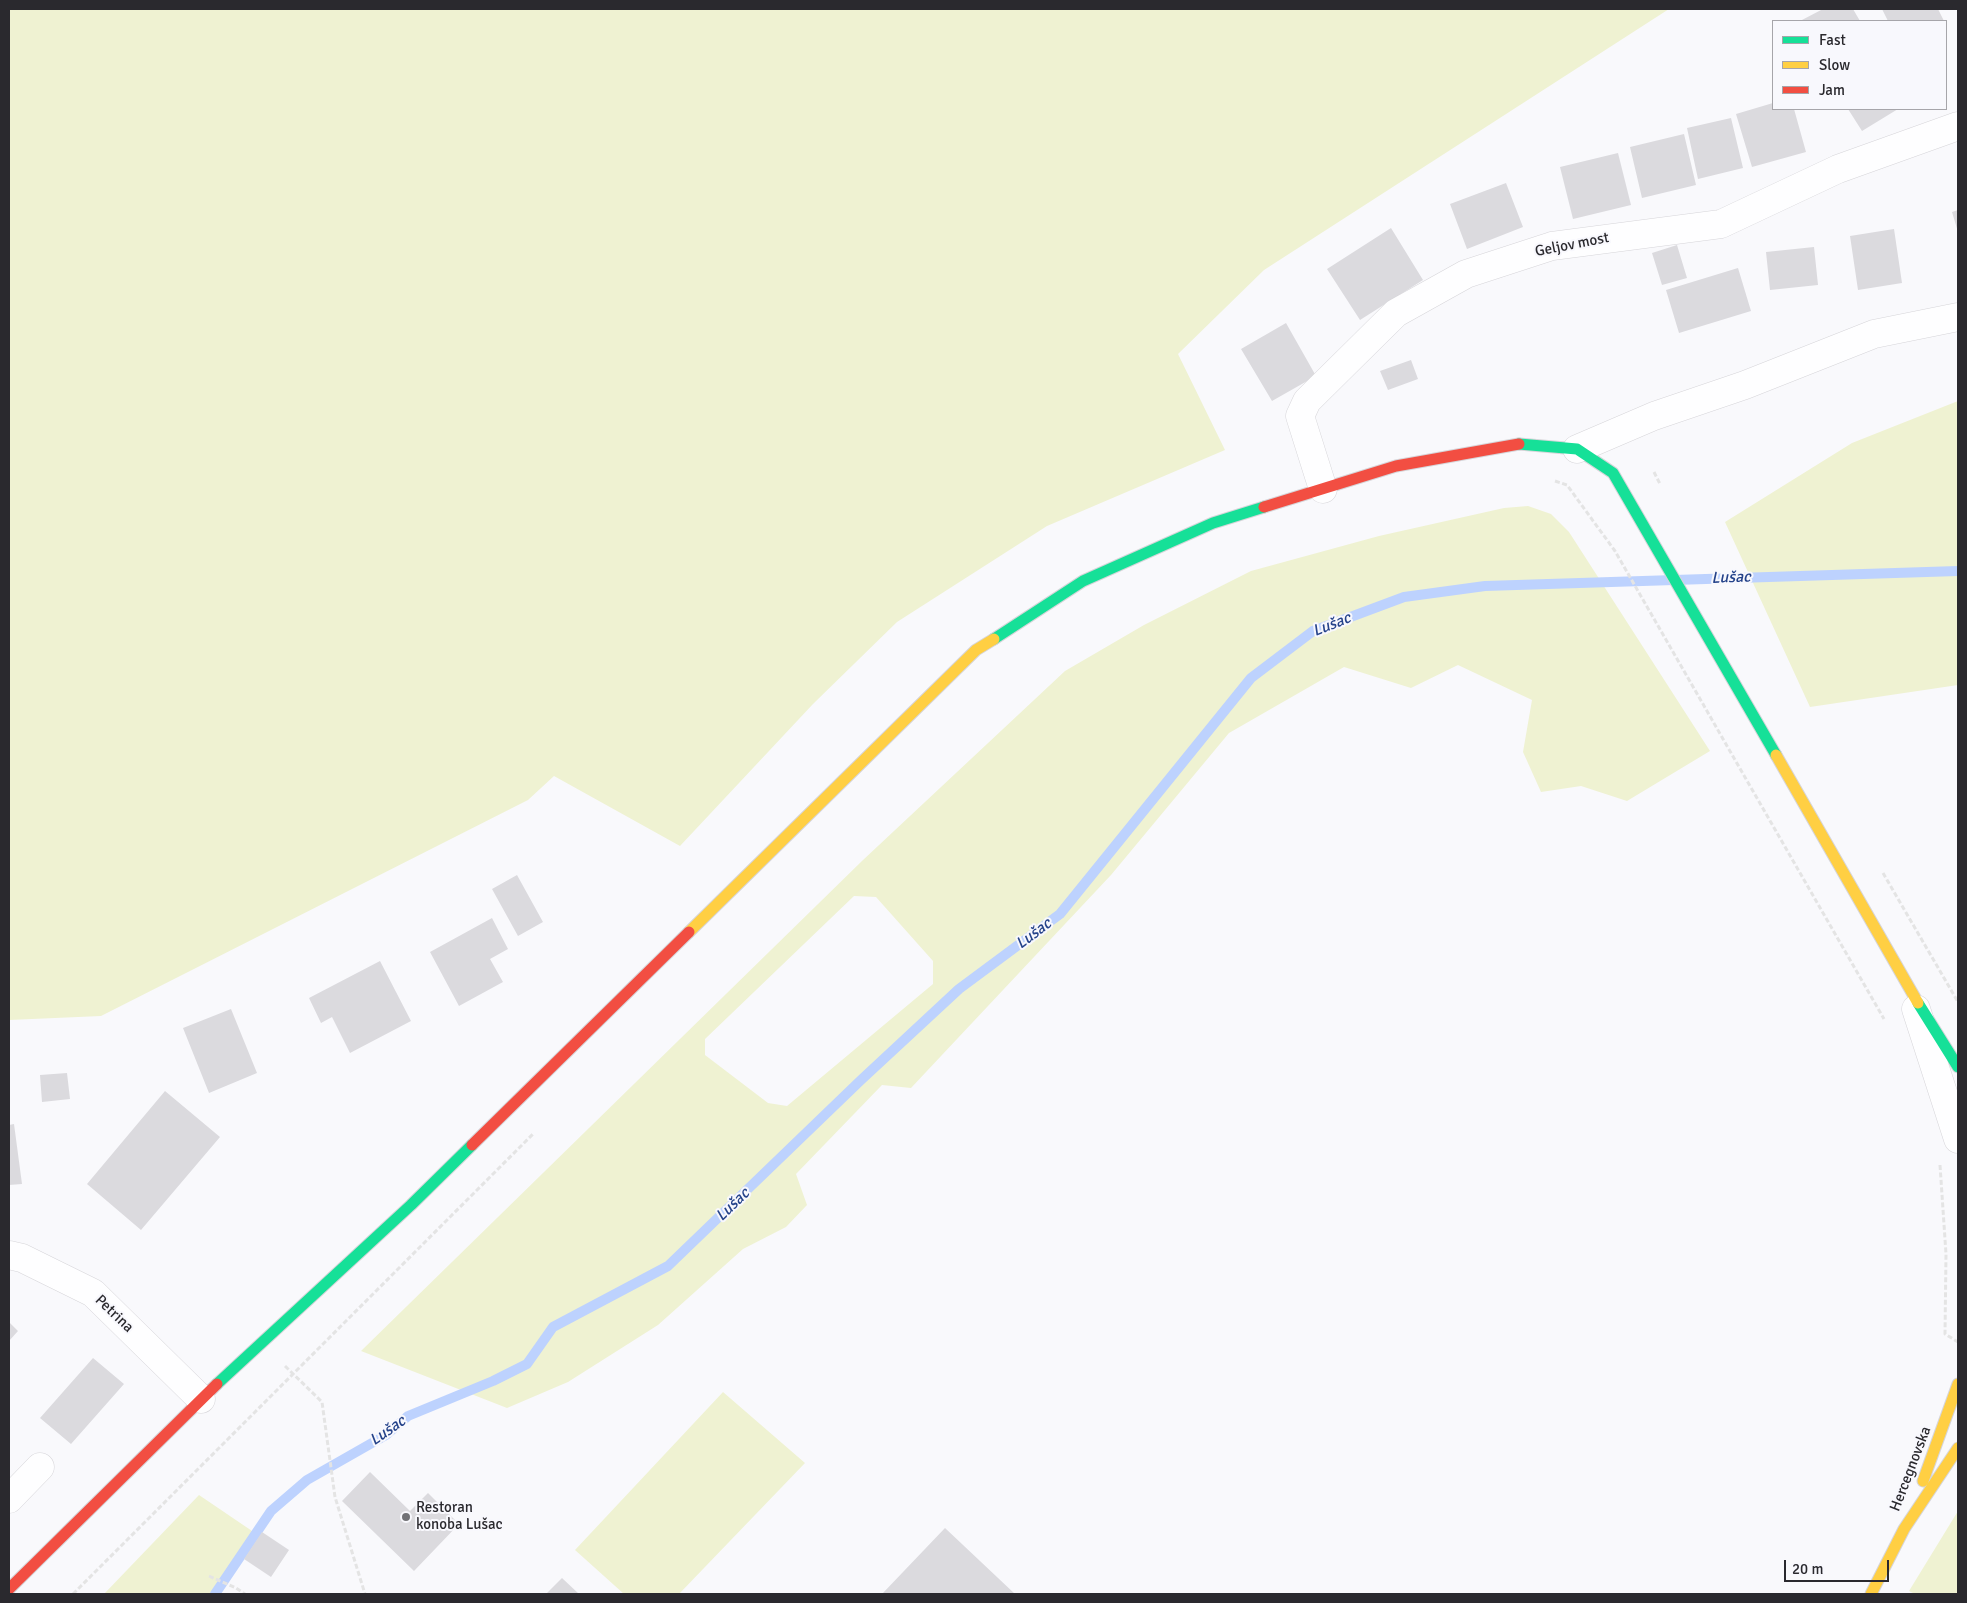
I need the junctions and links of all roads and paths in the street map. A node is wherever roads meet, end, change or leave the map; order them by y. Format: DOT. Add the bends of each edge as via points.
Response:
graph roads {
  1 [pos="1958,126"];
  2 [pos="1958,317"];
  3 [pos="1577,450"];
  4 [pos="1550,478"];
  5 [pos="1323,489"];
  6 [pos="1910,992"];
  7 [pos="1885,1020"];
  8 [pos="1958,1068"];
  9 [pos="539,1128"];
  10 [pos="1958,1138"];
  11 [pos="1940,1163"];
  12 [pos="9,1255"];
  13 [pos="1958,1342"];
  14 [pos="292,1374"];
  15 [pos="1958,1384"];
  16 [pos="201,1399"];
  17 [pos="1958,1448"];
  18 [pos="40,1467"];
  19 [pos="9,1499"];
  20 [pos="1904,1529"];
  21 [pos="209,1576"];
  22 [pos="9,1589"];
  23 [pos="73,1594"];
  24 [pos="245,1594"];
  25 [pos="365,1594"];
  26 [pos="1871,1594"];
  1 -- 5 [label="street, Geljov most" via="1838,169 1721,224 1552,246 1466,274 1396,313 1307,401 1300,416"];
  2 -- 3 [label="street" via="1874,334 1745,385 1654,416"];
  3 -- 5 [label="street" via="1523,443 1396,466"];
  3 -- 6 [label="street" via="1613,473"];
  4 -- 7 [label="path" via="1567,486 1616,551"];
  5 -- 16 [label="street" via="1213,522 1083,581 976,650 411,1205"];
  6 -- 8 [label="street"];
  6 -- 10 [label="street"];
  9 -- 14 [label="path"];
  11 -- 13 [label="path" via="1946,1254 1945,1334"];
  12 -- 16 [label="street, Petrina" via="22,1258 93,1294"];
  14 -- 23 [label="path"];
  14 -- 25 [label="path" via="322,1402 335,1497"];
  15 -- 20 [label="street, Hercegnovska"];
  16 -- 22 [label="street"];
  17 -- 20 [label="street, Hercegnovska"];
  18 -- 19 [label="street"];
  20 -- 26 [label="street"];
  21 -- 24 [label="path"];
}
